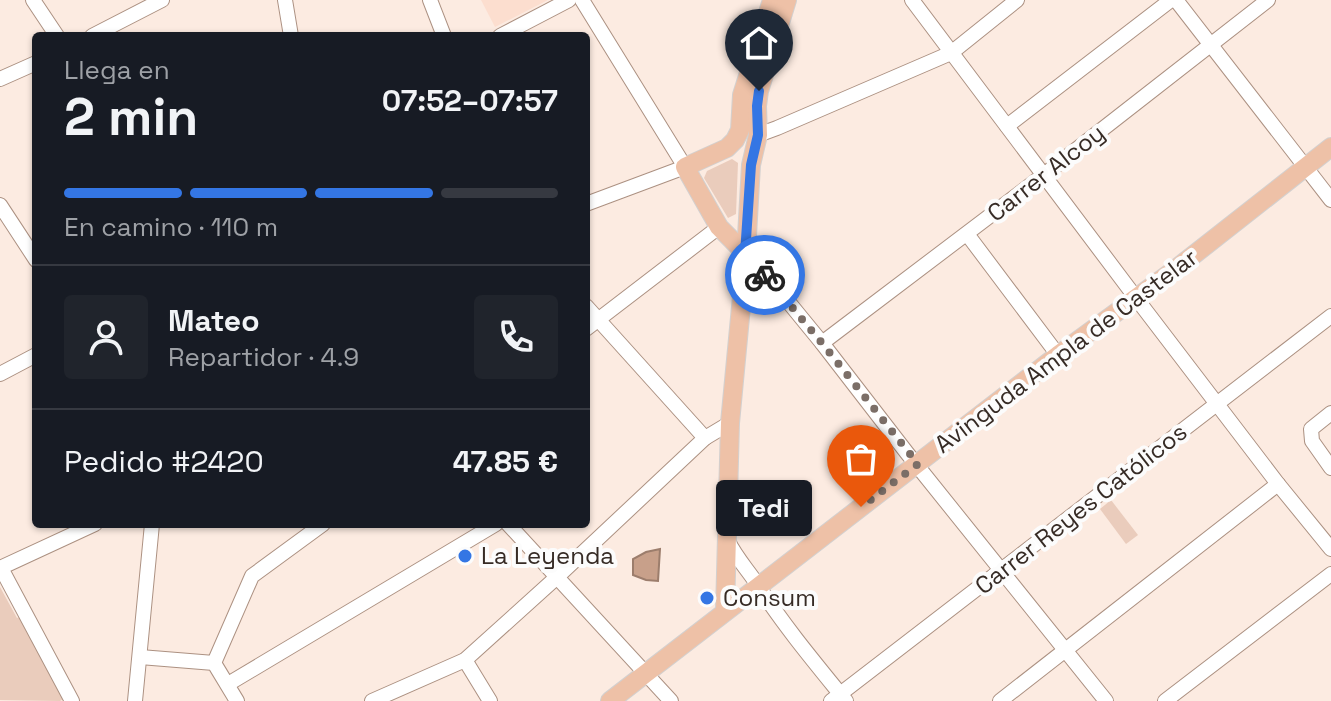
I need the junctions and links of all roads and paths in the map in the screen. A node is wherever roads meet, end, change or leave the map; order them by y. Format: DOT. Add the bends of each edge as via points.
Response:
graph roads {
  1 [pos="33,0"];
  2 [pos="162,0"];
  3 [pos="285,0"];
  4 [pos="430,0"];
  5 [pos="569,0"];
  6 [pos="582,0"];
  7 [pos="772,0"];
  8 [pos="787,0"];
  9 [pos="912,0"];
  10 [pos="1017,0"];
  11 [pos="1174,0"];
  12 [pos="1268,0"];
  13 [pos="54,32"];
  14 [pos="100,32"];
  15 [pos="289,32"];
  16 [pos="442,32"];
  17 [pos="508,32"];
  18 [pos="1210,45"];
  19 [pos="951,53"];
  20 [pos="32,65"];
  21 [pos="0,79"];
  22 [pos="1007,126"];
  23 [pos="758,135"];
  24 [pos="1331,147"];
  25 [pos="727,148"];
  26 [pos="751,165"];
  27 [pos="685,167"];
  28 [pos="1305,167"];
  29 [pos="1045,174"];
  30 [pos="1331,200"];
  31 [pos="590,203"];
  32 [pos="3,214"];
  33 [pos="747,221"];
  34 [pos="719,227"];
  35 [pos="967,234"];
  36 [pos="32,254"];
  37 [pos="745,262"];
  38 [pos="1136,298"];
  39 [pos="1331,316"];
  40 [pos="592,324"];
  41 [pos="822,343"];
  42 [pos="1058,355"];
  43 [pos="32,357"];
  44 [pos="0,374"];
  45 [pos="1217,403"];
  46 [pos="1331,413"];
  47 [pos="730,423"];
  48 [pos="705,438"];
  49 [pos="918,464"];
  50 [pos="1331,468"];
  51 [pos="1278,484"];
  52 [pos="86,528"];
  53 [pos="152,528"];
  54 [pos="318,528"];
  55 [pos="489,528"];
  56 [pos="512,528"];
  57 [pos="726,536"];
  58 [pos="1331,549"];
  59 [pos="0,568"];
  60 [pos="1002,571"];
  61 [pos="1331,574"];
  62 [pos="557,577"];
  63 [pos="758,585"];
  64 [pos="725,611"];
  65 [pos="1065,650"];
  66 [pos="140,657"];
  67 [pos="465,660"];
  68 [pos="214,663"];
  69 [pos="645,673"];
  70 [pos="228,684"];
  71 [pos="839,699"];
  72 [pos="72,701"];
  73 [pos="135,701"];
  74 [pos="237,701"];
  75 [pos="372,701"];
  76 [pos="490,701"];
  77 [pos="610,701"];
  78 [pos="671,701"];
  79 [pos="1000,701"];
  80 [pos="1106,701"];
  81 [pos="1165,701"];
  1 -- 13 [label="street"];
  2 -- 14 [label="street"];
  3 -- 15 [label="street"];
  4 -- 16 [label="street"];
  5 -- 17 [label="street"];
  6 -- 27 [label="street"];
  7 -- 25 [label="main road" via="742,95 740,130"];
  8 -- 23 [label="main road" via="759,91"];
  9 -- 19 [label="street"];
  10 -- 19 [label="street"];
  11 -- 18 [label="street"];
  11 -- 22 [label="street"];
  12 -- 18 [label="street, Carrer Alcoy"];
  18 -- 28 [label="street"];
  18 -- 29 [label="street, Carrer Alcoy"];
  19 -- 22 [label="street"];
  19 -- 23 [label="street"];
  20 -- 21 [label="street"];
  22 -- 29 [label="street"];
  23 -- 26 [label="main road"];
  24 -- 28 [label="main road, Avinguda Ampla de Castelar"];
  25 -- 26 [label="main road" via="747,157"];
  25 -- 27 [label="main road"];
  26 -- 33 [label="main road"];
  27 -- 31 [label="street"];
  27 -- 34 [label="main road"];
  28 -- 30 [label="street"];
  28 -- 38 [label="main road, Avinguda Ampla de Castelar"];
  29 -- 35 [label="street, Carrer Alcoy"];
  29 -- 38 [label="street"];
  32 -- 36 [label="street"];
  33 -- 34 [label="main road" via="735,229"];
  33 -- 37 [label="main road"];
  34 -- 37 [label="main road"];
  34 -- 40 [label="street"];
  35 -- 41 [label="street, Carrer Alcoy"];
  35 -- 42 [label="street"];
  37 -- 41 [label="street" via="768,277"];
  37 -- 47 [label="main road"];
  38 -- 42 [label="main road, Avinguda Ampla de Castelar"];
  38 -- 45 [label="street"];
  39 -- 45 [label="street, Carrer Reyes Católicos"];
  40 -- 48 [label="street"];
  41 -- 49 [label="street"];
  42 -- 49 [label="main road, Avinguda Ampla de Castelar"];
  43 -- 44 [label="street"];
  45 -- 51 [label="street"];
  45 -- 60 [label="street, Carrer Reyes Católicos"];
  46 -- 50 [label="street" via="1311,429 1312,441"];
  47 -- 48 [label="street"];
  47 -- 57 [label="main road"];
  48 -- 62 [label="street"];
  49 -- 60 [label="street"];
  49 -- 63 [label="main road, Avinguda Ampla de Castelar"];
  51 -- 58 [label="street"];
  51 -- 65 [label="street"];
  52 -- 59 [label="street"];
  53 -- 66 [label="street"];
  54 -- 68 [label="street" via="252,576"];
  55 -- 70 [label="street"];
  56 -- 62 [label="street"];
  57 -- 63 [label="street"];
  57 -- 64 [label="main road"];
  59 -- 72 [label="street"];
  60 -- 65 [label="street"];
  60 -- 71 [label="street, Carrer Reyes Católicos"];
  61 -- 81 [label="street"];
  62 -- 67 [label="street"];
  62 -- 69 [label="street"];
  63 -- 64 [label="main road, Avinguda Ampla de Castelar"];
  63 -- 71 [label="street"];
  64 -- 69 [label="main road, Avinguda Ampla de Castelar"];
  65 -- 79 [label="street"];
  65 -- 80 [label="street"];
  66 -- 68 [label="street"];
  66 -- 73 [label="street"];
  67 -- 75 [label="street"];
  67 -- 76 [label="street"];
  68 -- 70 [label="street"];
  69 -- 77 [label="main road, Avinguda Ampla de Castelar"];
  69 -- 78 [label="street"];
  70 -- 74 [label="street"];
}
